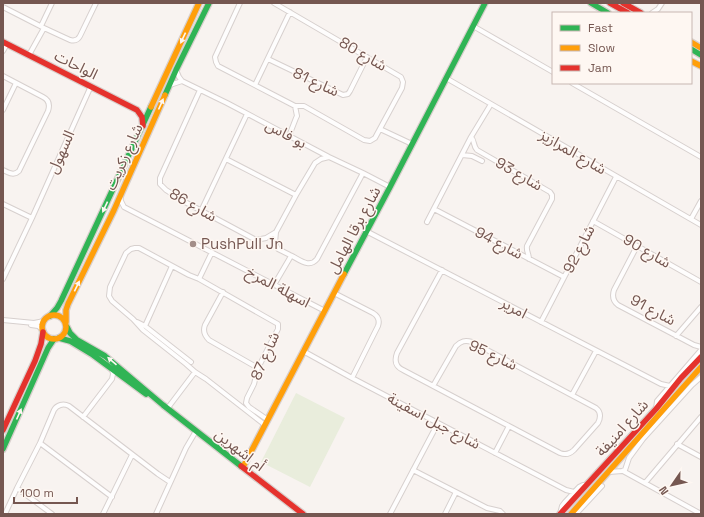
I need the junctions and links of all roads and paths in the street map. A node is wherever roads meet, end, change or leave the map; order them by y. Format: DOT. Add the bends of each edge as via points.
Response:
graph roads {
  1 [pos="52,3"];
  2 [pos="96,3"];
  3 [pos="200,3"];
  4 [pos="209,3"];
  5 [pos="240,3"];
  6 [pos="274,3"];
  7 [pos="485,3"];
  8 [pos="591,3"];
  9 [pos="610,3"];
  10 [pos="623,3"];
  11 [pos="662,3"];
  12 [pos="3,7"];
  13 [pos="658,11"];
  14 [pos="290,12"];
  15 [pos="606,12"];
  16 [pos="626,12"];
  17 [pos="639,12"];
  18 [pos="473,26"];
  19 [pos="42,27"];
  20 [pos="5,43"];
  21 [pos="696,45"];
  22 [pos="3,51"];
  23 [pos="30,55"];
  24 [pos="701,55"];
  25 [pos="367,57"];
  26 [pos="268,59"];
  27 [pos="692,62"];
  28 [pos="701,66"];
  29 [pos="176,70"];
  30 [pos="552,71"];
  31 [pos="3,76"];
  32 [pos="446,78"];
  33 [pos="182,81"];
  34 [pos="16,83"];
  35 [pos="574,84"];
  36 [pos="169,85"];
  37 [pos="255,85"];
  38 [pos="91,86"];
  39 [pos="200,90"];
  40 [pos="152,104"];
  41 [pos="491,104"];
  42 [pos="295,106"];
  43 [pos="3,110"];
  44 [pos="137,110"];
  45 [pos="247,114"];
  46 [pos="143,126"];
  47 [pos="380,129"];
  48 [pos="289,136"];
  49 [pos="471,137"];
  50 [pos="412,144"];
  51 [pos="462,155"];
  52 [pos="701,156"];
  53 [pos="329,157"];
  54 [pos="226,159"];
  55 [pos="482,161"];
  56 [pos="3,170"];
  57 [pos="363,173"];
  58 [pos="616,177"];
  59 [pos="390,188"];
  60 [pos="296,195"];
  61 [pos="120,196"];
  62 [pos="701,201"];
  63 [pos="3,204"];
  64 [pos="124,207"];
  65 [pos="434,209"];
  66 [pos="114,210"];
  67 [pos="201,211"];
  68 [pos="32,218"];
  69 [pos="691,219"];
  70 [pos="594,221"];
  71 [pos="427,222"];
  72 [pos="701,225"];
  73 [pos="366,231"];
  74 [pos="276,232"];
  75 [pos="637,246"];
  76 [pos="212,252"];
  77 [pos="291,256"];
  78 [pos="529,259"];
  79 [pos="172,266"];
  80 [pos="442,270"];
  81 [pos="564,277"];
  82 [pos="3,278"];
  83 [pos="199,279"];
  84 [pos="701,282"];
  85 [pos="274,285"];
  86 [pos="223,292"];
  87 [pos="334,292"];
  88 [pos="701,308"];
  89 [pos="325,311"];
  90 [pos="50,316"];
  91 [pos="3,320"];
  92 [pos="44,321"];
  93 [pos="136,322"];
  94 [pos="541,322"];
  95 [pos="3,323"];
  96 [pos="66,325"];
  97 [pos="145,326"];
  98 [pos="43,331"];
  99 [pos="676,336"];
  100 [pos="57,339"];
  101 [pos="694,345"];
  102 [pos="84,347"];
  103 [pos="701,347"];
  104 [pos="596,350"];
  105 [pos="303,351"];
  106 [pos="700,353"];
  107 [pos="191,362"];
  108 [pos="258,368"];
  109 [pos="112,369"];
  110 [pos="700,369"];
  111 [pos="195,372"];
  112 [pos="121,376"];
  113 [pos="684,376"];
  114 [pos="701,377"];
  115 [pos="352,378"];
  116 [pos="112,379"];
  117 [pos="674,380"];
  118 [pos="661,384"];
  119 [pos="433,386"];
  120 [pos="670,386"];
  121 [pos="664,392"];
  122 [pos="572,395"];
  123 [pos="165,407"];
  124 [pos="656,409"];
  125 [pos="83,417"];
  126 [pos="701,417"];
  127 [pos="266,422"];
  128 [pos="438,423"];
  129 [pos="509,426"];
  130 [pos="3,430"];
  131 [pos="196,431"];
  132 [pos="635,442"];
  133 [pos="40,444"];
  134 [pos="678,444"];
  135 [pos="3,449"];
  136 [pos="495,453"];
  137 [pos="632,454"];
  138 [pos="132,455"];
  139 [pos="701,458"];
  140 [pos="243,468"];
  141 [pos="413,470"];
  142 [pos="624,471"];
  143 [pos="609,472"];
  144 [pos="170,482"];
  145 [pos="645,483"];
  146 [pos="587,485"];
  147 [pos="602,486"];
  148 [pos="17,488"];
  149 [pos="566,490"];
  150 [pos="456,492"];
  151 [pos="574,492"];
  152 [pos="112,497"];
  153 [pos="569,498"];
  154 [pos="5,514"];
  155 [pos="52,514"];
  156 [pos="103,514"];
  157 [pos="156,514"];
  158 [pos="303,514"];
  159 [pos="390,514"];
  160 [pos="445,514"];
  161 [pos="503,514"];
  162 [pos="560,514"];
  163 [pos="571,514"];
  164 [pos="576,514"];
  165 [pos="701,514"];
  1 -- 19 [label="street"];
  2 -- 19 [label="street" via="76,40 70,40"];
  3 -- 40 [label="street, شارع زكريت, one-way"];
  4 -- 29 [label="street, شارع زكريت"];
  5 -- 37 [label="street, شارع 80" via="215,60 220,67"];
  6 -- 14 [label="street, شارع 80"];
  7 -- 18 [label="street, شارع برقا الهامل"];
  8 -- 15 [label="street"];
  9 -- 16 [label="street"];
  10 -- 17 [label="street"];
  11 -- 13 [label="street"];
  12 -- 19 [label="street"];
  14 -- 25 [label="street, شارع 80"];
  14 -- 26 [label="street"];
  18 -- 30 [label="street"];
  18 -- 32 [label="street, شارع برقا الهامل"];
  19 -- 23 [label="street"];
  20 -- 22 [label="street"];
  20 -- 23 [label="street, الواحات"];
  21 -- 24 [label="street"];
  23 -- 38 [label="street, الواحات"];
  25 -- 26 [label="street, شارع 81" via="350,91 343,95"];
  25 -- 47 [label="street, شارع 80" via="398,74 403,80 402,88"];
  26 -- 37 [label="street"];
  27 -- 28 [label="street"];
  29 -- 33 [label="street"];
  29 -- 36 [label="street, شارع زكريت"];
  31 -- 34 [label="street"];
  32 -- 41 [label="street, شارع المرازيز"];
  32 -- 50 [label="street, شارع برقا الهامل"];
  33 -- 36 [label="street"];
  33 -- 39 [label="street, بو فاس"];
  34 -- 43 [label="street"];
  34 -- 56 [label="street" via="46,98 49,108 20,171 13,174"];
  35 -- 52 [label="street"];
  61 -- 36 [label="street, شارع زكريت, one-way"];
  37 -- 42 [label="street, شارع 80"];
  38 -- 44 [label="street, الواحات"];
  38 -- 68 [label="street, السهول"];
  39 -- 45 [label="street, بو فاس"];
  39 -- 67 [label="street, شارع 86" via="160,178 160,184"];
  40 -- 44 [label="street" via="146,109"];
  40 -- 46 [label="street, شارع زكريت"];
  41 -- 49 [label="street"];
  41 -- 58 [label="street, شارع المرازيز"];
  42 -- 47 [label="street, شارع 80" via="304,106 366,141 373,139"];
  42 -- 48 [label="street" via="297,116"];
  44 -- 46 [label="street" via="142,117"];
  45 -- 48 [label="street, بو فاس"];
  45 -- 54 [label="street"];
  46 -- 90 [label="street, شارع زكريت, one-way" via="61,301"];
  47 -- 50 [label="street"];
  48 -- 53 [label="street, بو فاس"];
  49 -- 51 [label="street"];
  49 -- 78 [label="street, شارع 93" via="477,150 552,193 552,199 527,246"];
  50 -- 59 [label="street, شارع برقا الهامل"];
  51 -- 55 [label="street, شارع 93"];
  51 -- 65 [label="street"];
  53 -- 57 [label="street, بو فاس"];
  53 -- 60 [label="street" via="315,163"];
  54 -- 60 [label="street"];
  54 -- 67 [label="street"];
  57 -- 59 [label="street, بو فاس"];
  57 -- 77 [label="street" via="316,261 305,263"];
  58 -- 69 [label="street, شارع المرازيز"];
  58 -- 70 [label="street, شارع 92"];
  59 -- 73 [label="street, شارع برقا الهامل"];
  60 -- 74 [label="street"];
  61 -- 64 [label="street"];
  61 -- 66 [label="street, شارع زكريت"];
  62 -- 69 [label="street"];
  63 -- 68 [label="street"];
  64 -- 66 [label="street"];
  64 -- 76 [label="street, اسهلة المرخ"];
  65 -- 71 [label="street"];
  65 -- 78 [label="street, شارع 94"];
  96 -- 66 [label="street, شارع زكريت, one-way" via="68,304"];
  67 -- 74 [label="street, شارع 86" via="256,240"];
  68 -- 82 [label="street, السهول"];
  69 -- 72 [label="street, شارع المرازيز"];
  70 -- 75 [label="street, شارع 90"];
  70 -- 81 [label="street, شارع 92"];
  73 -- 80 [label="street, امرير"];
  73 -- 87 [label="street, شارع برقا الهامل"];
  74 -- 77 [label="street" via="275,243 278,250"];
  75 -- 84 [label="street, شارع 90"];
  75 -- 99 [label="street, شارع 91" via="613,293 614,300 618,305"];
  76 -- 83 [label="street"];
  76 -- 85 [label="street, اسهلة المرخ"];
  77 -- 85 [label="street"];
  78 -- 81 [label="street, شارع 94"];
  79 -- 83 [label="street, شارع 87"];
  79 -- 93 [label="street, شارع 87" via="140,248 130,249 126,254 110,286 109,296"];
  79 -- 97 [label="street"];
  80 -- 94 [label="street, امرير"];
  80 -- 119 [label="street, شارع 95" via="395,358 397,366 401,369"];
  81 -- 94 [label="street, شارع 92"];
  83 -- 86 [label="street, شارع 87"];
  85 -- 89 [label="street, اسهلة المرخ"];
  86 -- 108 [label="street" via="204,327 204,332 209,340"];
  86 -- 108 [label="street, شارع 87" via="278,324 278,329"];
  87 -- 89 [label="street, شارع برقا الهامل"];
  87 -- 115 [label="street" via="373,312 378,319 378,326"];
  88 -- 99 [label="street"];
  89 -- 105 [label="street, شارع برقا الهامل"];
  90 -- 92 [label="street"];
  90 -- 96 [label="street" via="59,316"];
  91 -- 92 [label="street" via="34,323"];
  92 -- 98 [label="street"];
  93 -- 97 [label="street, شارع 87"];
  93 -- 111 [label="street, شارع 87"];
  94 -- 104 [label="street, امرير"];
  95 -- 98 [label="street" via="33,325 41,327"];
  96 -- 100 [label="street" via="65,334"];
  96 -- 102 [label="street, أم اشهرين"];
  97 -- 107 [label="street, شارع 87"];
  98 -- 100 [label="street" via="47,337"];
  98 -- 130 [label="street" via="35,361"];
  99 -- 101 [label="street, شارع 91"];
  100 -- 102 [label="street, أم اشهرين"];
  135 -- 100 [label="street, one-way" via="48,348"];
  101 -- 103 [label="street, شارع 91"];
  101 -- 106 [label="street, شارع 91"];
  102 -- 109 [label="street, أم اشهرين"];
  123 -- 102 [label="street, أم اشهرين, one-way" via="99,351"];
  104 -- 118 [label="street, امرير"];
  104 -- 122 [label="street"];
  105 -- 115 [label="street, شارع جبل اسفينة"];
  105 -- 127 [label="street, شارع برقا الهامل"];
  106 -- 113 [label="street, شارع امنيفة"];
  106 -- 117 [label="street"];
  108 -- 127 [label="street, شارع 87" via="246,402"];
  109 -- 112 [label="street, أم اشهرين"];
  109 -- 116 [label="street"];
  110 -- 132 [label="street, شارع امنيفة"];
  111 -- 123 [label="street"];
  111 -- 127 [label="street, شارع 87"];
  112 -- 116 [label="street"];
  112 -- 123 [label="street, أم اشهرين"];
  113 -- 117 [label="street"];
  113 -- 124 [label="street, شارع امنيفة"];
  114 -- 137 [label="street"];
  115 -- 128 [label="street, شارع جبل اسفينة"];
  116 -- 125 [label="street"];
  117 -- 120 [label="street"];
  118 -- 120 [label="street, امرير"];
  118 -- 121 [label="street"];
  119 -- 122 [label="street, شارع 95" via="456,346 468,341"];
  119 -- 129 [label="street, شارع 95"];
  120 -- 121 [label="street"];
  121 -- 124 [label="street" via="657,401"];
  122 -- 129 [label="street, شارع 95" via="596,408 600,416 598,423 570,453 560,453"];
  123 -- 131 [label="street, أم اشهرين"];
  124 -- 146 [label="street, شارع امنيفة"];
  125 -- 133 [label="street" via="67,405 58,406"];
  125 -- 138 [label="street"];
  126 -- 134 [label="street"];
  127 -- 140 [label="street, شارع برقا الهامل"];
  128 -- 136 [label="street, شارع جبل اسفينة"];
  128 -- 141 [label="street"];
  129 -- 136 [label="street"];
  131 -- 140 [label="street, أم اشهرين"];
  131 -- 144 [label="street"];
  132 -- 137 [label="street"];
  132 -- 143 [label="street, شارع امنيفة"];
  133 -- 148 [label="street"];
  133 -- 152 [label="street"];
  134 -- 139 [label="street"];
  134 -- 145 [label="street"];
  136 -- 149 [label="street, شارع جبل اسفينة"];
  137 -- 142 [label="street"];
  138 -- 144 [label="street"];
  138 -- 152 [label="street"];
  140 -- 158 [label="street, أم اشهرين"];
  141 -- 150 [label="street"];
  141 -- 159 [label="street"];
  142 -- 143 [label="street"];
  142 -- 145 [label="street"];
  143 -- 163 [label="street, شارع امنيفة"];
  144 -- 157 [label="street"];
  145 -- 165 [label="street"];
  146 -- 151 [label="street"];
  146 -- 162 [label="street, شارع امنيفة"];
  147 -- 164 [label="street"];
  148 -- 154 [label="street"];
  148 -- 155 [label="street"];
  149 -- 151 [label="street, شارع جبل اسفينة"];
  149 -- 153 [label="street"];
  150 -- 160 [label="street"];
  150 -- 161 [label="street"];
  151 -- 153 [label="street"];
  152 -- 156 [label="street"];
  153 -- 162 [label="street" via="562,506"];
}
